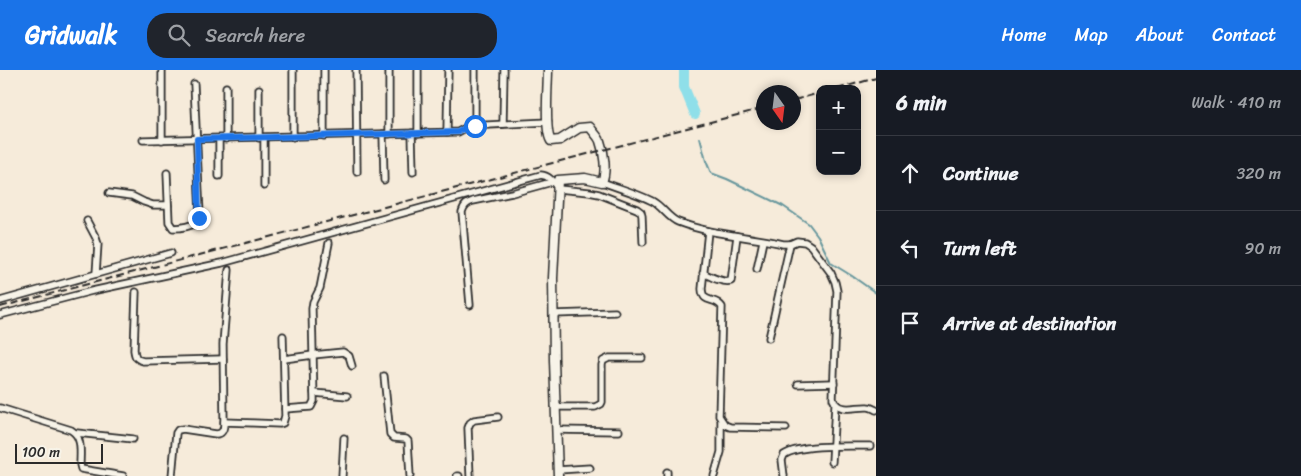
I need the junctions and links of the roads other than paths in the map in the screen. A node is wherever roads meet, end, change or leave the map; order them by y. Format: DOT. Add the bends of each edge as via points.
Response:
graph roads {
  1 [pos="162,70"];
  2 [pos="292,70"];
  3 [pos="324,70"];
  4 [pos="356,70"];
  5 [pos="389,70"];
  6 [pos="418,70"];
  7 [pos="448,70"];
  8 [pos="475,70"];
  9 [pos="504,70"];
  10 [pos="548,70"];
  11 [pos="194,84"];
  12 [pos="226,87"];
  13 [pos="260,89"];
  14 [pos="548,122"];
  15 [pos="503,124"];
  16 [pos="475,126"];
  17 [pos="447,132"];
  18 [pos="415,133"];
  19 [pos="386,134"];
  20 [pos="356,135"];
  21 [pos="324,136"];
  22 [pos="293,137"];
  23 [pos="262,138"];
  24 [pos="197,139"];
  25 [pos="219,139"];
  26 [pos="226,139"];
  27 [pos="143,140"];
  28 [pos="162,140"];
  29 [pos="357,172"];
  30 [pos="413,172"];
  31 [pos="167,173"];
  32 [pos="219,176"];
  33 [pos="384,180"];
  34 [pos="552,182"];
  35 [pos="602,182"];
  36 [pos="264,186"];
  37 [pos="558,189"];
  38 [pos="109,193"];
  39 [pos="168,205"];
  40 [pos="87,221"];
  41 [pos="708,231"];
  42 [pos="737,236"];
  43 [pos="763,240"];
  44 [pos="643,242"];
  45 [pos="329,243"];
  46 [pos="790,244"];
  47 [pos="171,253"];
  48 [pos="757,269"];
  49 [pos="228,270"];
  50 [pos="96,274"];
  51 [pos="703,274"];
  52 [pos="136,292"];
  53 [pos="0,296"];
  54 [pos="10,298"];
  55 [pos="0,301"];
  56 [pos="470,305"];
  57 [pos="615,312"];
  58 [pos="554,314"];
  59 [pos="0,315"];
  60 [pos="283,336"];
  61 [pos="769,338"];
  62 [pos="313,355"];
  63 [pos="642,358"];
  64 [pos="223,359"];
  65 [pos="284,359"];
  66 [pos="352,366"];
  67 [pos="384,376"];
  68 [pos="834,383"];
  69 [pos="798,384"];
  70 [pos="314,393"];
  71 [pos="347,396"];
  72 [pos="835,405"];
  73 [pos="555,407"];
  74 [pos="0,408"];
  75 [pos="285,409"];
  76 [pos="876,410"];
  77 [pos="498,417"];
  78 [pos="721,420"];
  79 [pos="224,422"];
  80 [pos="786,428"];
  81 [pos="556,430"];
  82 [pos="619,431"];
  83 [pos="76,433"];
  84 [pos="344,438"];
  85 [pos="133,439"];
  86 [pos="833,446"];
  87 [pos="870,446"];
  88 [pos="832,462"];
  89 [pos="590,468"];
  90 [pos="81,469"];
  91 [pos="558,473"];
  92 [pos="76,476"];
  93 [pos="123,476"];
  94 [pos="172,476"];
  95 [pos="342,476"];
  96 [pos="410,476"];
  97 [pos="470,476"];
  98 [pos="714,476"];
  99 [pos="784,476"];
  1 -- 28 [label="street"];
  2 -- 22 [label="street"];
  3 -- 21 [label="street"];
  4 -- 20 [label="street"];
  5 -- 19 [label="street"];
  6 -- 18 [label="street"];
  7 -- 17 [label="street"];
  8 -- 16 [label="street"];
  9 -- 15 [label="street"];
  10 -- 14 [label="street"];
  11 -- 24 [label="street"];
  12 -- 26 [label="street"];
  13 -- 23 [label="street"];
  14 -- 15 [label="street"];
  14 -- 35 [label="street" via="548,139 551,141 560,140 579,128 590,127 600,140 604,158"];
  15 -- 16 [label="street"];
  16 -- 17 [label="street"];
  17 -- 18 [label="street"];
  18 -- 19 [label="street"];
  18 -- 30 [label="street"];
  19 -- 20 [label="street"];
  19 -- 33 [label="street"];
  20 -- 21 [label="street"];
  20 -- 29 [label="street"];
  21 -- 22 [label="street"];
  22 -- 23 [label="street"];
  23 -- 26 [label="street"];
  23 -- 36 [label="street"];
  24 -- 25 [label="street"];
  24 -- 28 [label="street"];
  24 -- 39 [label="street" via="198,222 173,228 169,222"];
  25 -- 26 [label="street"];
  25 -- 32 [label="street"];
  27 -- 28 [label="street"];
  31 -- 39 [label="street"];
  34 -- 37 [label="street"];
  34 -- 56 [label="street" via="464,206"];
  34 -- 59 [label="street" via="546,175 541,175 222,262"];
  35 -- 37 [label="street" via="585,178 558,180"];
  35 -- 41 [label="street" via="652,201 675,221"];
  37 -- 44 [label="street" via="599,194 637,209 642,216"];
  37 -- 58 [label="street"];
  38 -- 39 [label="street" via="132,196 153,205"];
  40 -- 50 [label="street" via="98,244"];
  41 -- 42 [label="street"];
  41 -- 51 [label="street"];
  42 -- 43 [label="street"];
  42 -- 51 [label="street" via="731,281"];
  43 -- 46 [label="street"];
  43 -- 48 [label="street"];
  45 -- 62 [label="street" via="320,288 313,302"];
  46 -- 61 [label="street"];
  46 -- 68 [label="street" via="797,241 811,246 835,282"];
  47 -- 50 [label="street"];
  49 -- 64 [label="street"];
  50 -- 54 [label="street"];
  51 -- 78 [label="street" via="704,298 720,303 722,307"];
  52 -- 64 [label="street" via="134,350 137,360"];
  53 -- 54 [label="street"];
  54 -- 55 [label="street"];
  57 -- 58 [label="street"];
  58 -- 73 [label="street"];
  60 -- 65 [label="street"];
  62 -- 65 [label="street"];
  62 -- 66 [label="street" via="343,352 349,356"];
  62 -- 70 [label="street"];
  63 -- 73 [label="street" via="609,358 603,361 602,402 599,406"];
  64 -- 79 [label="street"];
  65 -- 75 [label="street"];
  67 -- 96 [label="street" via="390,434 408,441"];
  68 -- 69 [label="street"];
  68 -- 72 [label="street"];
  70 -- 71 [label="street"];
  70 -- 75 [label="street" via="311,407"];
  72 -- 76 [label="street"];
  72 -- 86 [label="street"];
  73 -- 81 [label="street"];
  74 -- 83 [label="street"];
  75 -- 79 [label="street" via="283,423 280,424"];
  77 -- 97 [label="street" via="470,423"];
  78 -- 80 [label="street" via="730,427"];
  78 -- 98 [label="street" via="721,452"];
  79 -- 94 [label="street" via="220,434 183,429 177,432"];
  81 -- 82 [label="street"];
  81 -- 91 [label="street"];
  83 -- 85 [label="street"];
  83 -- 90 [label="street" via="80,439"];
  84 -- 95 [label="street"];
  86 -- 87 [label="street"];
  86 -- 88 [label="street"];
  86 -- 99 [label="street" via="788,452 782,460"];
  89 -- 91 [label="street"];
  90 -- 92 [label="street"];
  90 -- 93 [label="street"];
}
